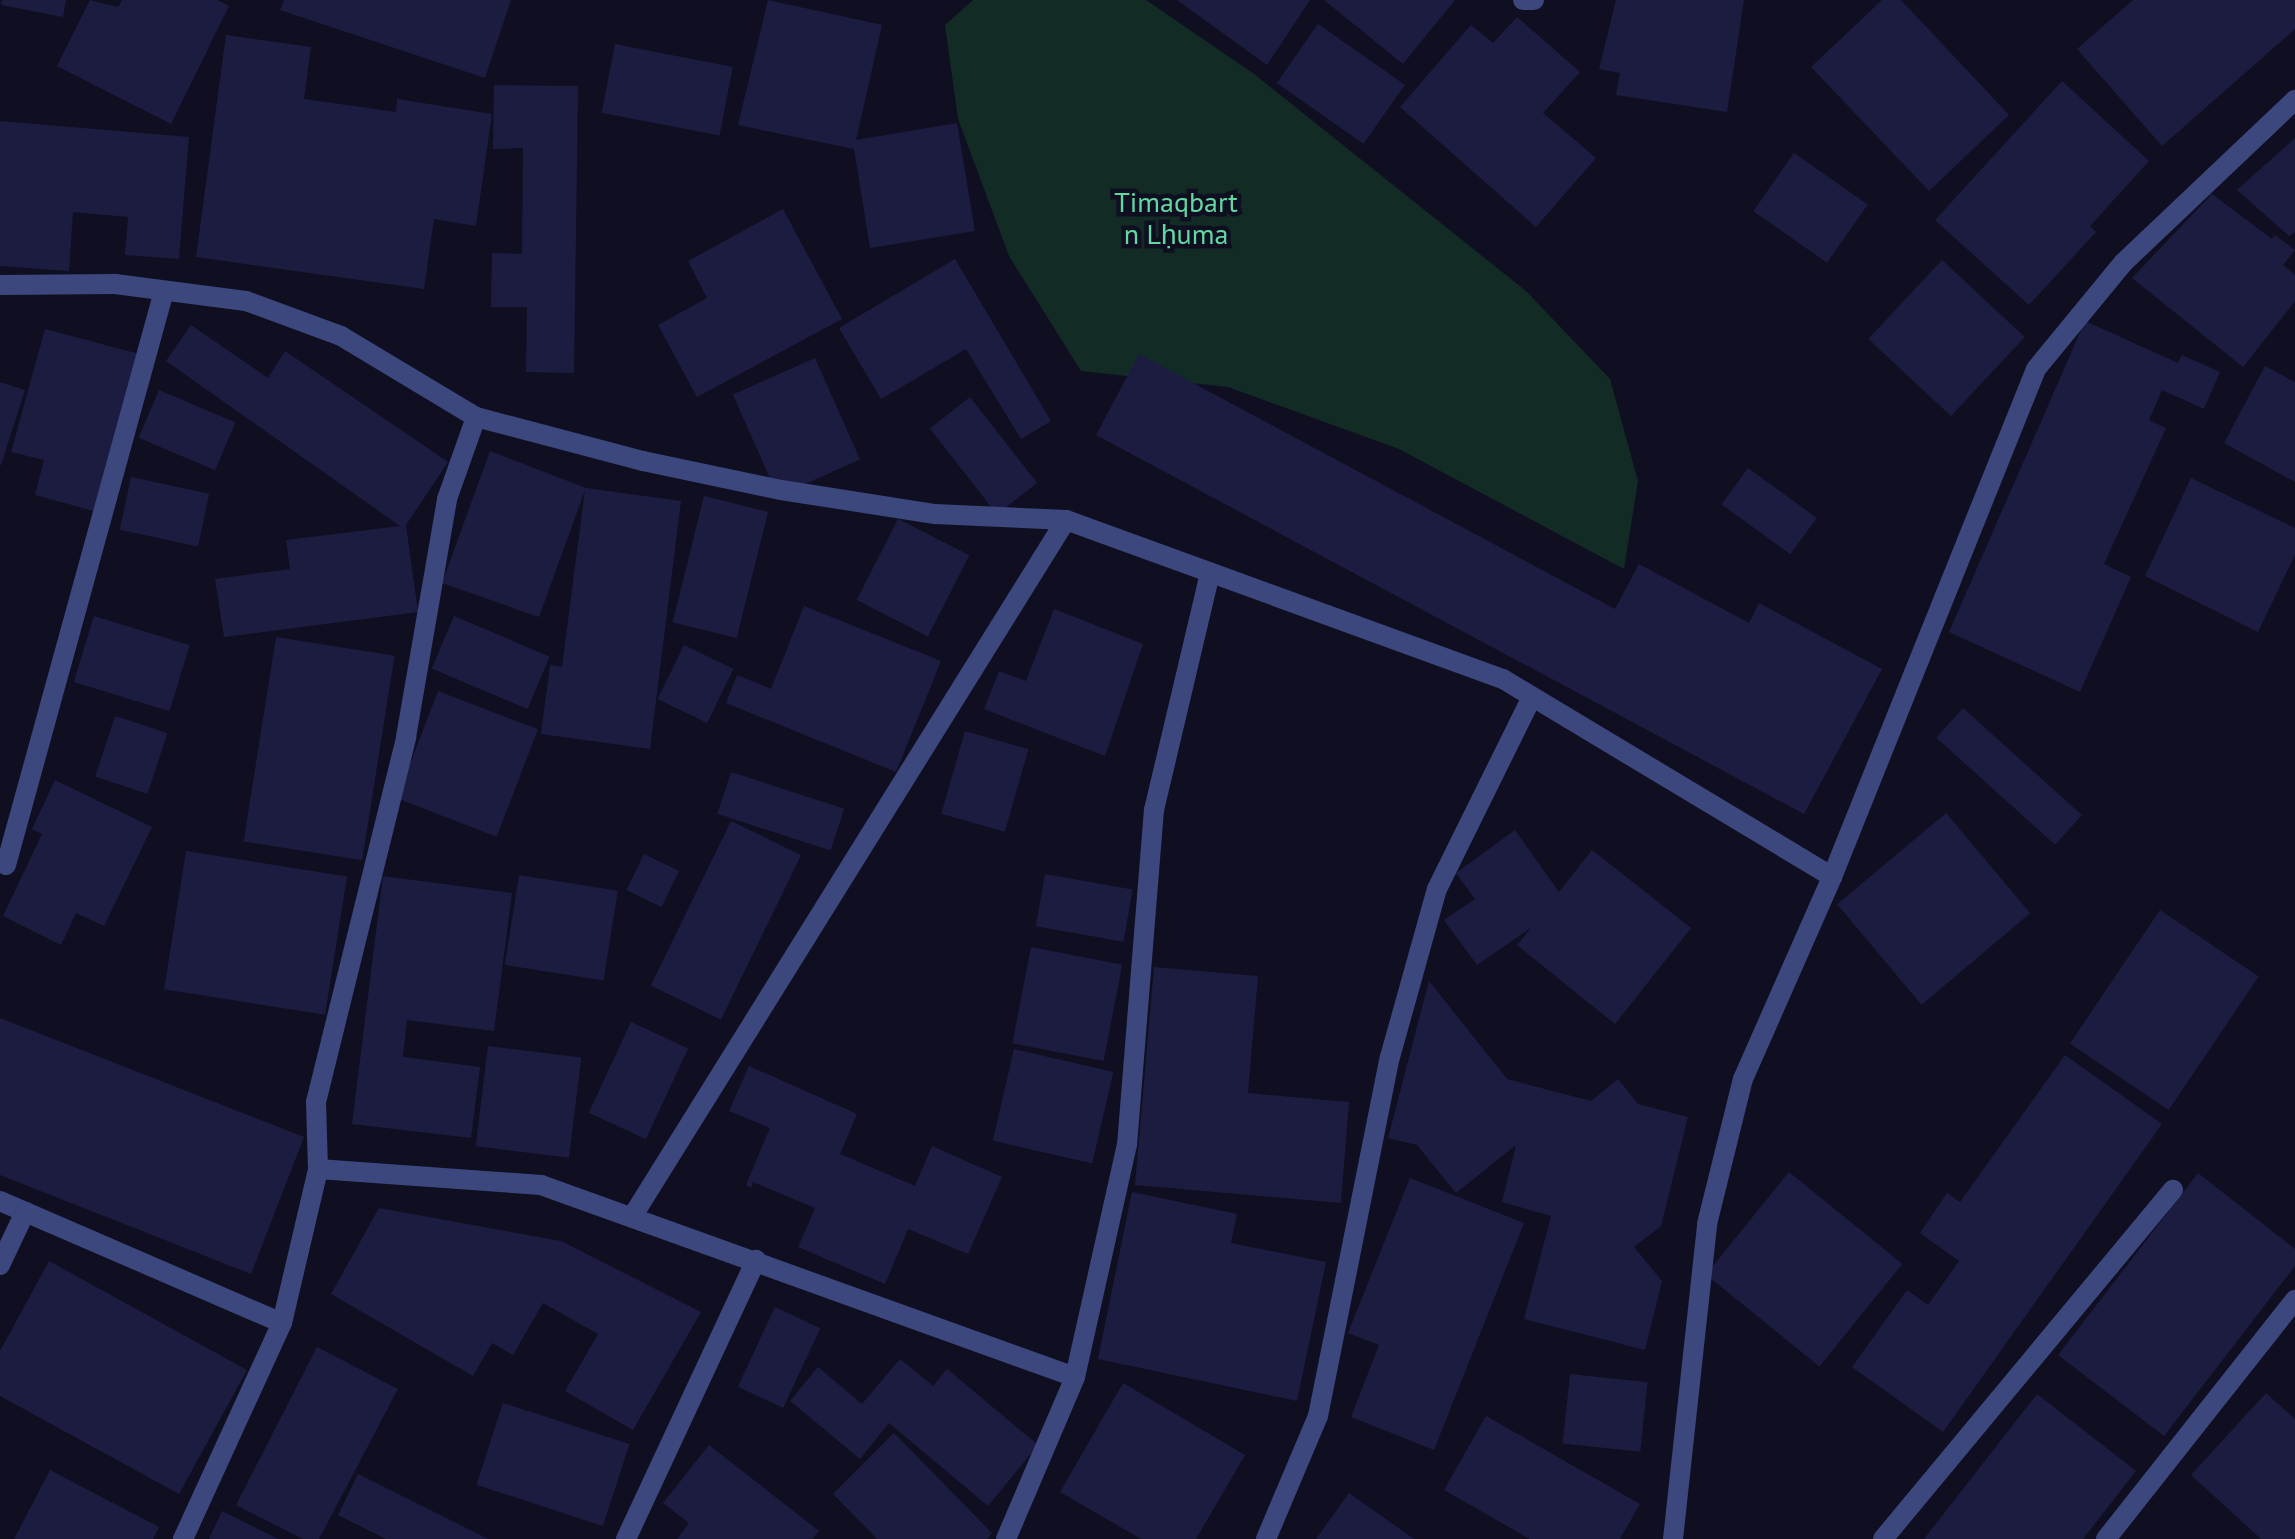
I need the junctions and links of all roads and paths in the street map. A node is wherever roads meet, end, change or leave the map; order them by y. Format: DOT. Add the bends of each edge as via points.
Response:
graph roads {
  1 [pos="1524,0"];
  2 [pos="1534,0"];
  3 [pos="2295,100"];
  4 [pos="0,285"];
  5 [pos="164,291"];
  6 [pos="476,417"];
  7 [pos="1066,520"];
  8 [pos="1210,573"];
  9 [pos="1532,696"];
  10 [pos="6,865"];
  11 [pos="1832,878"];
  12 [pos="318,1170"];
  13 [pos="2173,1190"];
  14 [pos="0,1201"];
  15 [pos="26,1212"];
  16 [pos="632,1217"];
  17 [pos="756,1260"];
  18 [pos="0,1266"];
  19 [pos="2295,1300"];
  20 [pos="282,1323"];
  21 [pos="1075,1376"];
  22 [pos="184,1539"];
  23 [pos="626,1539"];
  24 [pos="1006,1539"];
  25 [pos="1266,1539"];
  26 [pos="1672,1539"];
  27 [pos="1883,1539"];
  28 [pos="2106,1539"];
  1 -- 2 [label="street"];
  3 -- 11 [label="street" via="2124,264 2036,369"];
  4 -- 5 [label="street" via="115,284"];
  5 -- 6 [label="street" via="246,301 340,336"];
  5 -- 10 [label="street"];
  6 -- 7 [label="street" via="781,490 935,514"];
  6 -- 12 [label="street" via="446,499 406,738 316,1102"];
  7 -- 8 [label="street"];
  7 -- 16 [label="street"];
  8 -- 9 [label="street" via="1503,679"];
  8 -- 21 [label="street" via="1154,810 1127,1145"];
  9 -- 11 [label="street"];
  9 -- 25 [label="street" via="1436,888 1390,1057 1318,1416"];
  11 -- 26 [label="street" via="1743,1079 1712,1206"];
  12 -- 16 [label="street" via="541,1185"];
  12 -- 20 [label="street"];
  13 -- 27 [label="street"];
  14 -- 15 [label="street"];
  15 -- 18 [label="street"];
  15 -- 20 [label="street"];
  16 -- 17 [label="street"];
  17 -- 21 [label="street"];
  17 -- 23 [label="street"];
  19 -- 28 [label="street"];
  20 -- 22 [label="street"];
  21 -- 24 [label="street"];
}
